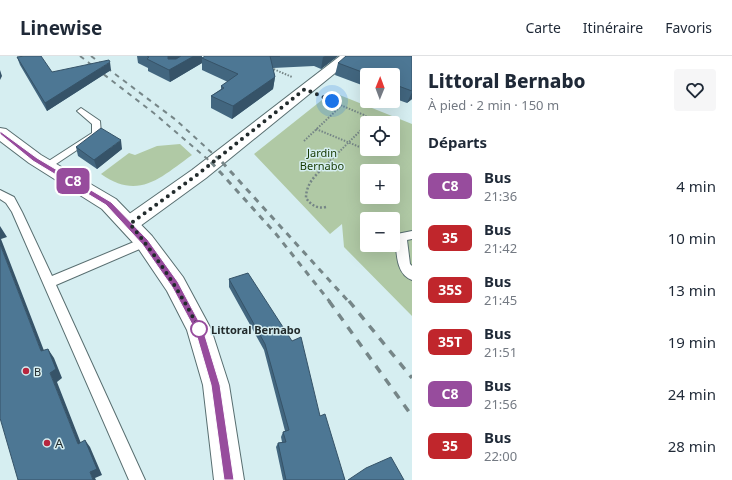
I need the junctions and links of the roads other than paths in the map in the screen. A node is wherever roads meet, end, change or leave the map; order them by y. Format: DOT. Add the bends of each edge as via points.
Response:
graph roads {
  1 [pos="349,56"];
  2 [pos="81,111"];
  3 [pos="0,132"];
  4 [pos="0,149"];
  5 [pos="41,163"];
  6 [pos="0,194"];
  7 [pos="137,233"];
  8 [pos="412,235"];
  9 [pos="412,275"];
  10 [pos="49,283"];
  11 [pos="137,480"];
  12 [pos="229,480"];
  1 -- 7 [label="main road" via="198,174"];
  2 -- 5 [label="lane" via="97,123 96,134"];
  3 -- 5 [label="main road"];
  4 -- 5 [label="main road"];
  5 -- 7 [label="main road" via="103,199"];
  6 -- 10 [label="lane" via="10,200 17,212"];
  7 -- 10 [label="lane"];
  7 -- 12 [label="main road" via="175,284 199,329 216,385"];
  8 -- 9 [label="lane" via="401,237 404,265"];
  10 -- 11 [label="lane"];
}
